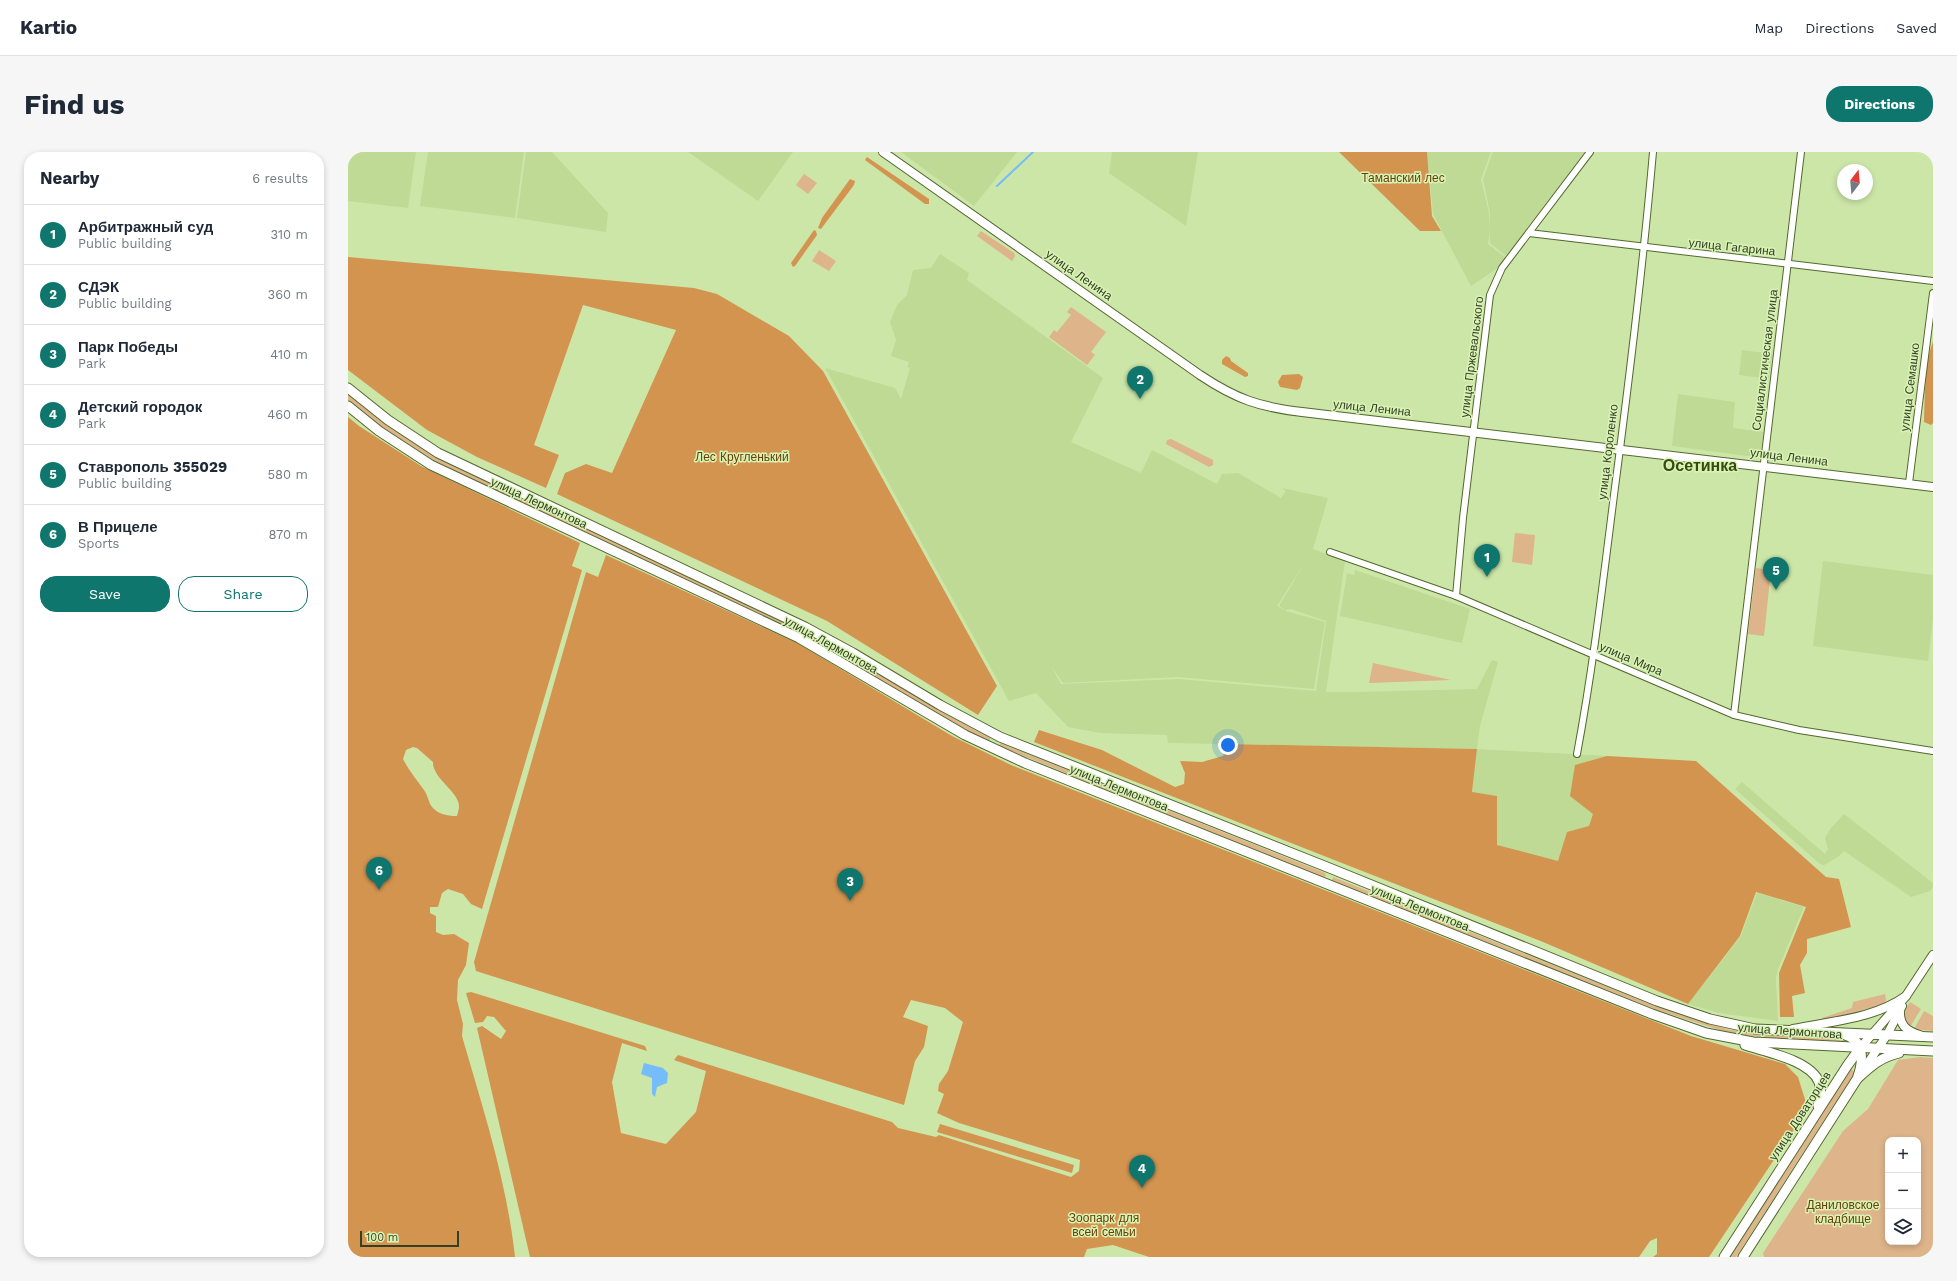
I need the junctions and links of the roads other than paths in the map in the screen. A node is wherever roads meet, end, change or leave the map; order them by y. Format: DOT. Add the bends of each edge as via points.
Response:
graph roads {
  1 [pos="883,152"];
  2 [pos="1590,152"];
  3 [pos="1653,152"];
  4 [pos="1801,152"];
  5 [pos="1529,233"];
  6 [pos="1645,248"];
  7 [pos="1788,264"];
  8 [pos="1933,280"];
  9 [pos="1933,293"];
  10 [pos="348,388"];
  11 [pos="348,406"];
  12 [pos="1474,432"];
  13 [pos="1620,450"];
  14 [pos="1763,466"];
  15 [pos="1909,483"];
  16 [pos="1933,487"];
  17 [pos="1330,552"];
  18 [pos="1456,596"];
  19 [pos="805,627"];
  20 [pos="799,638"];
  21 [pos="1592,654"];
  22 [pos="1734,715"];
  23 [pos="1933,751"];
  24 [pos="1576,754"];
  25 [pos="1332,869"];
  26 [pos="1328,883"];
  27 [pos="1933,955"];
  28 [pos="1906,996"];
  29 [pos="1900,1009"];
  30 [pos="1784,1031"];
  31 [pos="1706,1033"];
  32 [pos="1840,1033"];
  33 [pos="1871,1034"];
  34 [pos="1887,1035"];
  35 [pos="1929,1037"];
  36 [pos="1860,1048"];
  37 [pos="1878,1048"];
  38 [pos="1920,1050"];
  39 [pos="1933,1051"];
  40 [pos="1857,1079"];
  41 [pos="1813,1118"];
  42 [pos="1724,1257"];
  43 [pos="1742,1257"];
  1 -- 12 [label="main road, улица Ленина" via="1200,376 1235,397 1282,410"];
  2 -- 5 [label="street, улица Пржевальского"];
  3 -- 6 [label="street, улица Короленко"];
  4 -- 7 [label="street, Социалистическая улица"];
  5 -- 6 [label="street, улица Гагарина"];
  5 -- 12 [label="street, улица Пржевальского" via="1502,268 1490,295"];
  6 -- 7 [label="street, улица Гагарина"];
  6 -- 13 [label="street, улица Короленко"];
  7 -- 8 [label="street, улица Гагарина"];
  7 -- 14 [label="street, Социалистическая улица"];
  9 -- 15 [label="street, улица Семашко"];
  10 -- 19 [label="main road, улица Лермонтова" via="388,420 438,452"];
  11 -- 20 [label="main road, улица Лермонтова" via="405,449 451,475"];
  12 -- 13 [label="main road, улица Ленина"];
  12 -- 18 [label="street, улица Пржевальского"];
  13 -- 14 [label="main road, улица Ленина"];
  13 -- 21 [label="street, улица Короленко"];
  14 -- 15 [label="main road, улица Ленина"];
  14 -- 22 [label="street, Социалистическая улица"];
  15 -- 16 [label="main road, улица Ленина"];
  17 -- 18 [label="street, улица Мира"];
  18 -- 21 [label="street, улица Мира"];
  19 -- 20 [label="main road"];
  19 -- 25 [label="main road, улица Лермонтова" via="1000,738"];
  20 -- 26 [label="main road, улица Лермонтова" via="933,717 995,750"];
  21 -- 22 [label="street, улица Мира"];
  21 -- 24 [label="street, улица Короленко"];
  22 -- 23 [label="street, улица Мира" via="1799,730"];
  25 -- 26 [label="main road"];
  25 -- 30 [label="main road, улица Лермонтова" via="1685,1011 1731,1025"];
  26 -- 31 [label="main road, улица Лермонтова" via="1652,1014"];
  27 -- 28 [label="main road, улица Доваторцев"];
  28 -- 29 [label="main road, улица Доваторцев"];
  28 -- 30 [label="main road, улица Лермонтова" via="1883,1009 1839,1021"];
  28 -- 33 [label="main road, улица Доваторцев"];
  29 -- 34 [label="main road, улица Доваторцев"];
  29 -- 35 [label="main road" via="1901,1023 1905,1028"];
  30 -- 32 [label="main road, улица Лермонтова"];
  31 -- 36 [label="main road, улица Лермонтова" via="1753,1042"];
  31 -- 41 [label="main road" via="1804,1066 1814,1074 1820,1089 1818,1107"];
  32 -- 33 [label="main road, улица Лермонтова"];
  32 -- 36 [label="main road" via="1856,1040"];
  33 -- 34 [label="main road, улица Лермонтова"];
  33 -- 36 [label="main road, улица Доваторцев"];
  34 -- 35 [label="main road, улица Лермонтова"];
  34 -- 37 [label="main road, улица Доваторцев"];
  36 -- 37 [label="main road, улица Лермонтова"];
  36 -- 40 [label="main road" via="1862,1063"];
  36 -- 41 [label="main road, улица Доваторцев"];
  37 -- 38 [label="main road, улица Лермонтова"];
  37 -- 40 [label="main road, улица Доваторцев"];
  38 -- 39 [label="main road, улица Лермонтова"];
  38 -- 40 [label="main road" via="1886,1056 1876,1061"];
  40 -- 43 [label="main road, улица Доваторцев"];
  41 -- 42 [label="main road, улица Доваторцев"];
}
